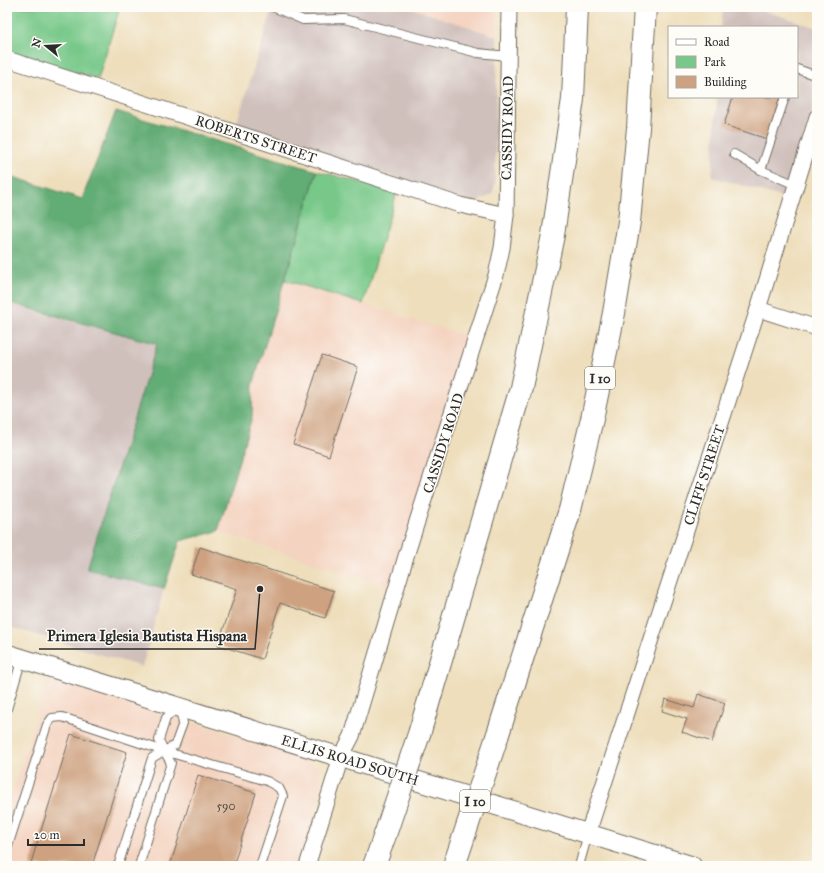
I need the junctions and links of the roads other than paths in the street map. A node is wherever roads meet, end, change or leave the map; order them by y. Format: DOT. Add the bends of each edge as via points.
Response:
graph roads {
  1 [pos="273,7"];
  2 [pos="508,7"];
  3 [pos="577,7"];
  4 [pos="646,7"];
  5 [pos="508,56"];
  6 [pos="7,59"];
  7 [pos="798,69"];
  8 [pos="817,76"];
  9 [pos="786,98"];
  10 [pos="817,117"];
  11 [pos="734,154"];
  12 [pos="761,170"];
  13 [pos="796,184"];
  14 [pos="506,216"];
  15 [pos="758,309"];
  16 [pos="817,328"];
  17 [pos="15,656"];
  18 [pos="8,700"];
  19 [pos="178,706"];
  20 [pos="7,709"];
  21 [pos="164,751"];
  22 [pos="341,757"];
  23 [pos="588,833"];
  24 [pos="7,849"];
  25 [pos="118,866"];
  26 [pos="139,866"];
  27 [pos="260,866"];
  28 [pos="307,866"];
  29 [pos="374,866"];
  30 [pos="454,866"];
  31 [pos="579,866"];
  32 [pos="692,866"];
  1 -- 5 [label="lane" via="303,20 344,19 478,53"];
  2 -- 5 [label="street, CASSIDY ROAD"];
  3 -- 29 [label="highway, bridge" via="573,99 552,235 521,388 420,731"];
  4 -- 30 [label="highway, I 10, bridge" via="630,214 614,313 592,419 570,510"];
  5 -- 14 [label="street, CASSIDY ROAD"];
  6 -- 14 [label="street, ROBERTS STREET" via="460,205"];
  7 -- 8 [label="lane"];
  9 -- 12 [label="lane"];
  10 -- 13 [label="street, CLIFF STREET"];
  11 -- 12 [label="lane"];
  12 -- 13 [label="lane"];
  13 -- 15 [label="street, CLIFF STREET"];
  14 -- 22 [label="street, CASSIDY ROAD" via="496,275 352,736"];
  15 -- 16 [label="street"];
  15 -- 23 [label="street, CLIFF STREET"];
  17 -- 18 [label="lane"];
  17 -- 19 [label="street, ELLIS ROAD SOUTH"];
  18 -- 20 [label="lane"];
  19 -- 21 [label="lane" via="166,718 159,740"];
  19 -- 21 [label="lane" via="183,724 175,745"];
  19 -- 22 [label="street, ELLIS ROAD SOUTH"];
  21 -- 24 [label="lane" via="62,717 52,718 47,725"];
  21 -- 25 [label="lane" via="152,758"];
  21 -- 26 [label="lane" via="171,763"];
  21 -- 27 [label="lane" via="267,782 279,788 283,796"];
  22 -- 23 [label="street, ELLIS ROAD SOUTH"];
  22 -- 28 [label="street, CASSIDY ROAD"];
  23 -- 31 [label="lane"];
  23 -- 32 [label="street, ELLIS ROAD SOUTH"];
}
